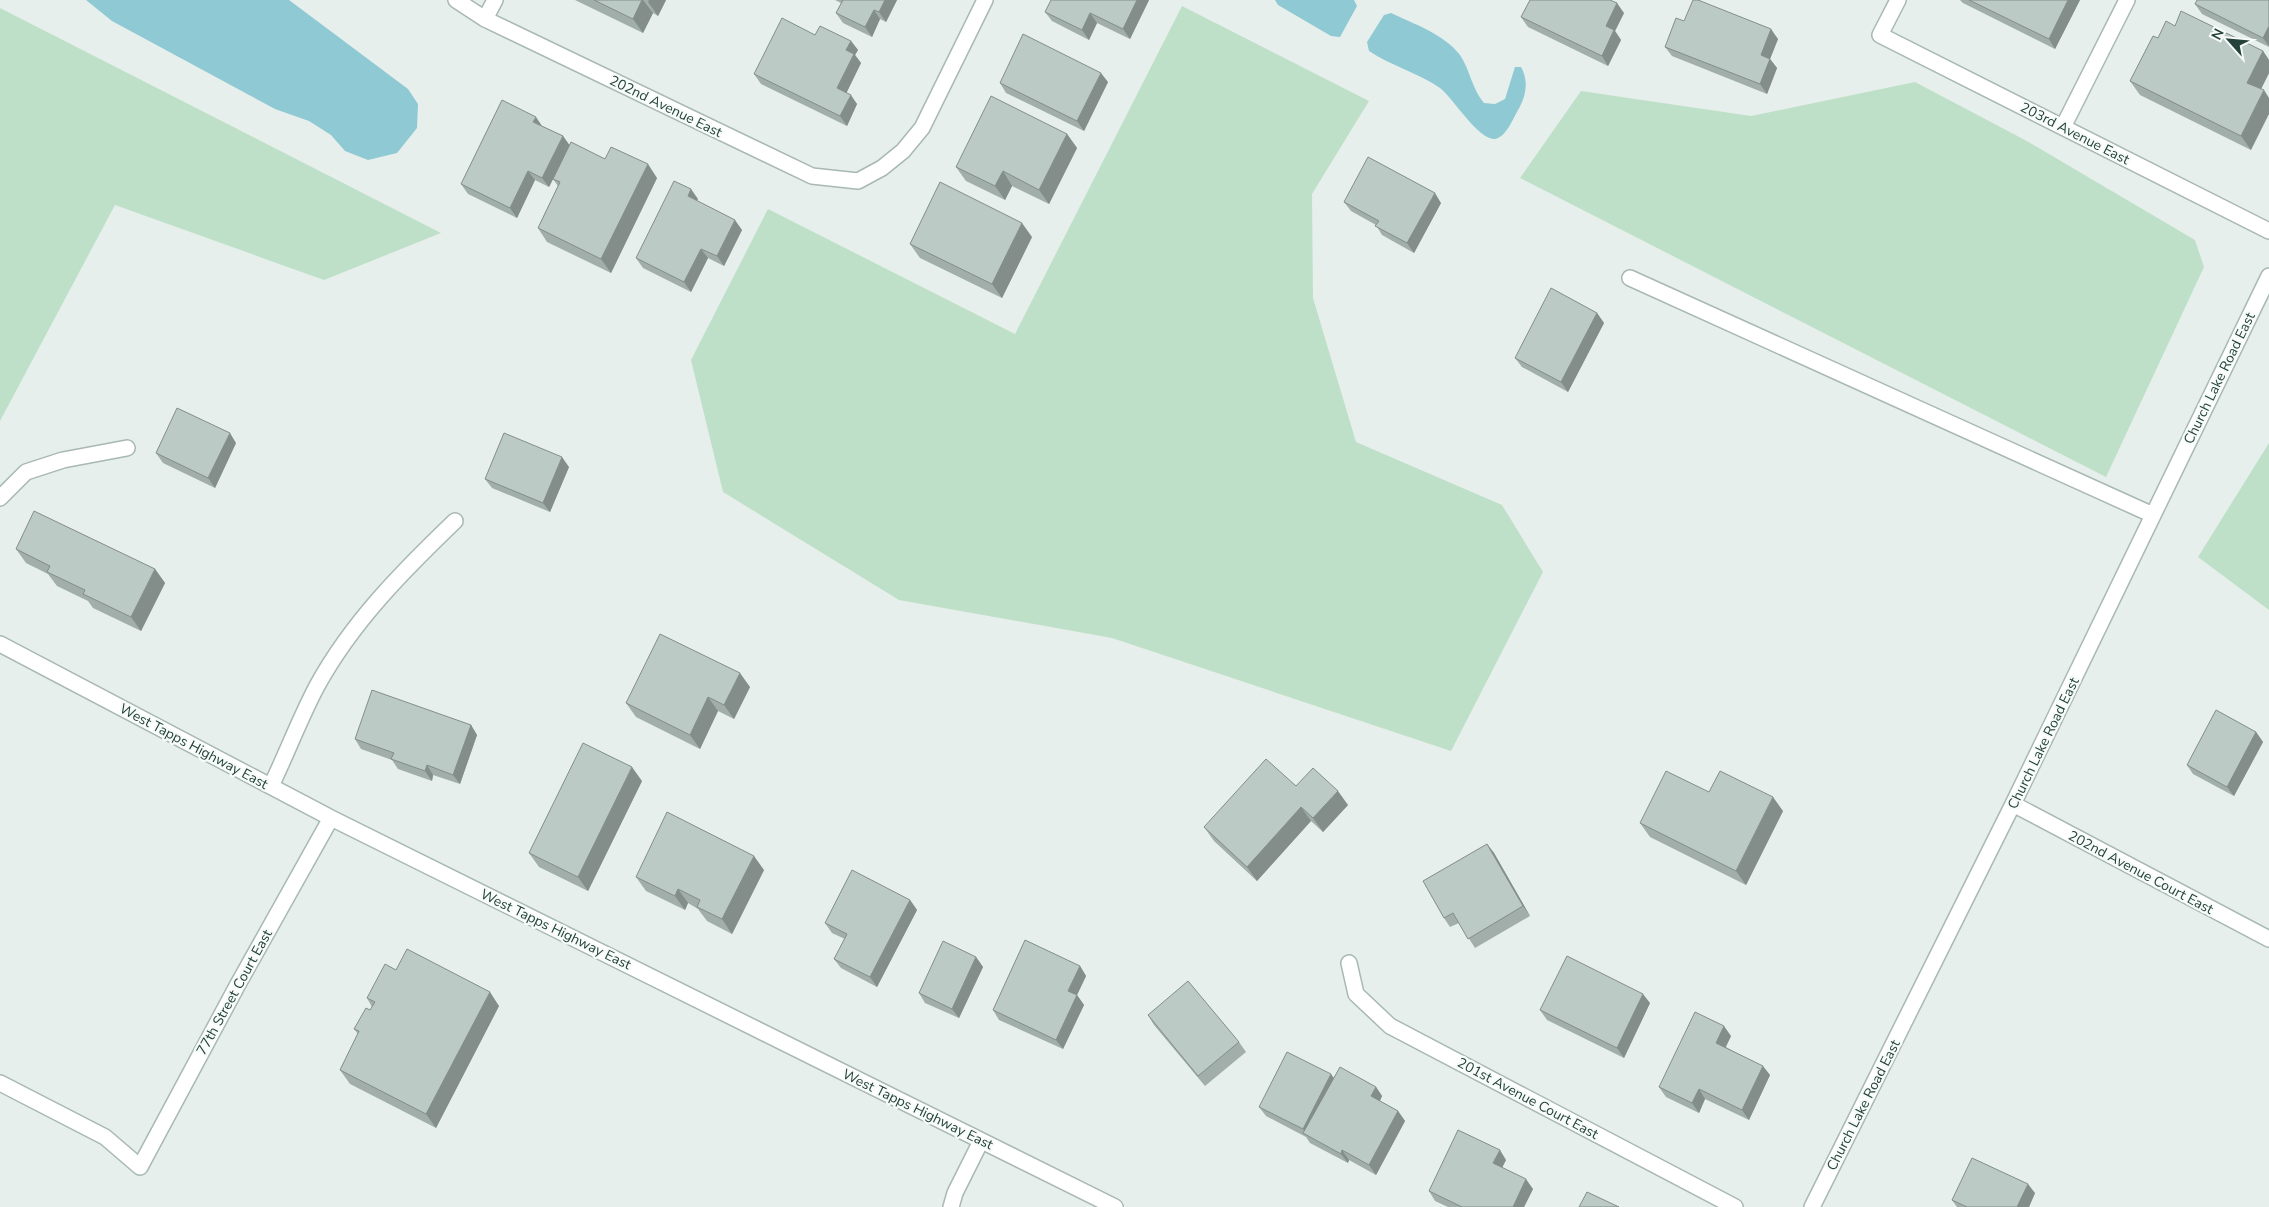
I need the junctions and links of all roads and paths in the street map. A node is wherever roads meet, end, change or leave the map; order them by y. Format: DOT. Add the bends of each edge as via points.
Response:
graph roads {
  1 [pos="456,0"];
  2 [pos="495,0"];
  3 [pos="985,0"];
  4 [pos="1898,0"];
  5 [pos="2127,0"];
  6 [pos="485,19"];
  7 [pos="2063,126"];
  8 [pos="2269,231"];
  9 [pos="2269,276"];
  10 [pos="1630,278"];
  11 [pos="127,448"];
  12 [pos="0,498"];
  13 [pos="2153,515"];
  14 [pos="455,521"];
  15 [pos="0,644"];
  16 [pos="272,786"];
  17 [pos="2013,804"];
  18 [pos="331,818"];
  19 [pos="2269,939"];
  20 [pos="1349,963"];
  21 [pos="0,1083"];
  22 [pos="981,1140"];
  23 [pos="951,1207"];
  24 [pos="1115,1207"];
  25 [pos="1735,1207"];
  26 [pos="1812,1207"];
  1 -- 6 [label="street, 202nd Avenue East"];
  2 -- 6 [label="street"];
  3 -- 6 [label="street, 202nd Avenue East" via="922,128 903,151 858,181 812,176"];
  4 -- 7 [label="street, 203rd Avenue East" via="1880,35"];
  5 -- 7 [label="street"];
  7 -- 8 [label="street, 203rd Avenue East"];
  9 -- 13 [label="street, Church Lake Road East"];
  10 -- 13 [label="street"];
  11 -- 12 [label="street" via="63,460 26,472"];
  13 -- 17 [label="street, Church Lake Road East"];
  14 -- 16 [label="street" via="374,603 340,650 317,686"];
  15 -- 16 [label="street, West Tapps Highway East"];
  16 -- 18 [label="street, West Tapps Highway East"];
  17 -- 19 [label="street, 202nd Avenue Court East"];
  17 -- 26 [label="street, Church Lake Road East"];
  18 -- 21 [label="street, 77th Street Court East" via="140,1167 105,1137"];
  18 -- 22 [label="street, West Tapps Highway East"];
  20 -- 25 [label="street, 201st Avenue Court East" via="1356,994 1390,1026"];
  22 -- 23 [label="street"];
  22 -- 24 [label="street, West Tapps Highway East"];
}
